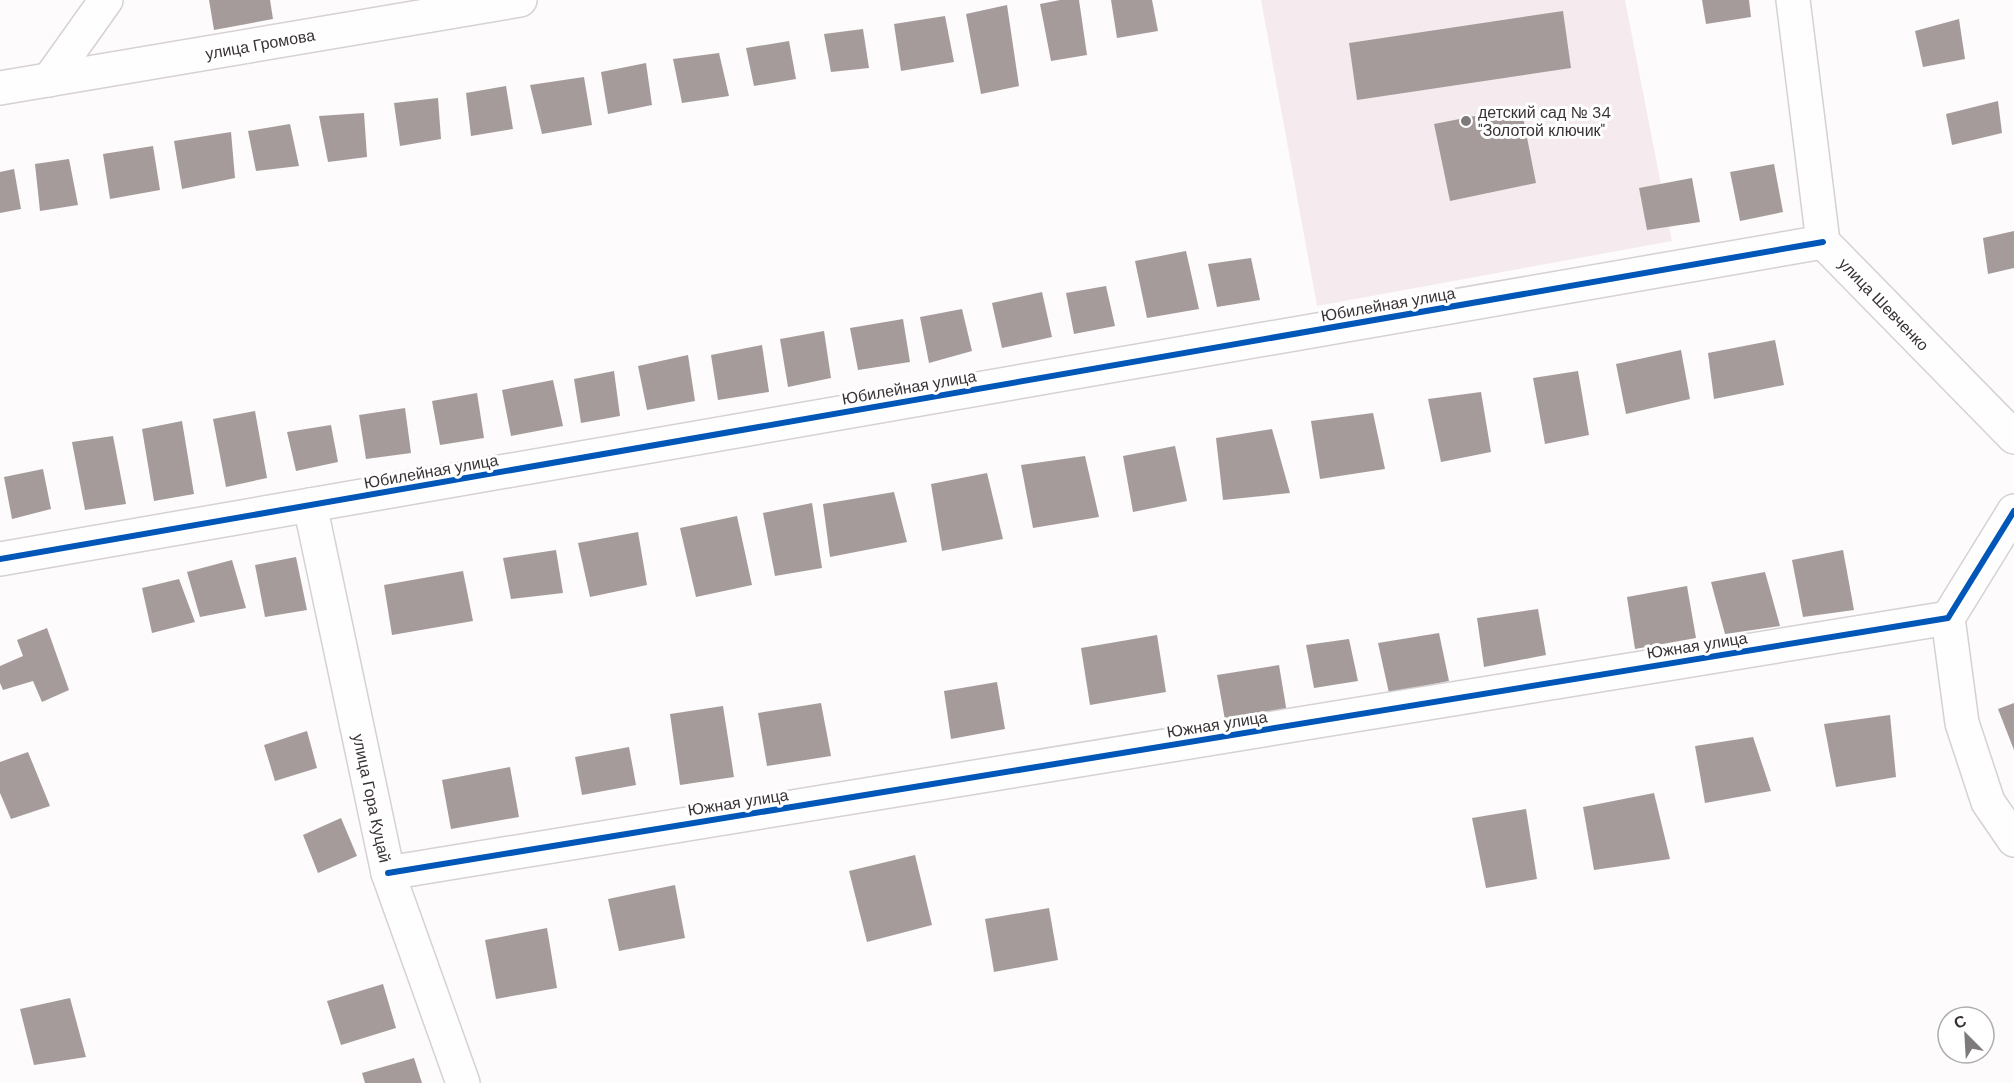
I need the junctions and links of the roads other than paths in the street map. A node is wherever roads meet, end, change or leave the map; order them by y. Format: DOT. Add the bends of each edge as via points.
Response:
graph roads {
  1 [pos="106,0"];
  2 [pos="520,0"];
  3 [pos="1792,0"];
  4 [pos="49,80"];
  5 [pos="0,88"];
  6 [pos="1823,242"];
  7 [pos="2014,437"];
  8 [pos="310,505"];
  9 [pos="2009,520"];
  10 [pos="0,559"];
  11 [pos="1948,618"];
  12 [pos="2014,840"];
  13 [pos="388,873"];
  14 [pos="463,1083"];
  1 -- 4 [label="street"];
  2 -- 4 [label="street, улица Громова"];
  3 -- 6 [label="street"];
  4 -- 5 [label="street, улица Громова"];
  6 -- 7 [label="street, улица Шевченко"];
  6 -- 8 [label="street, Юбилейная улица"];
  8 -- 10 [label="street, Юбилейная улица"];
  8 -- 13 [label="street, улица Гора Куцай"];
  9 -- 11 [label="street"];
  11 -- 12 [label="street" via="1962,723 1988,802"];
  11 -- 13 [label="street, Южная улица"];
  13 -- 14 [label="street, улица Гора Куцай"];
}
